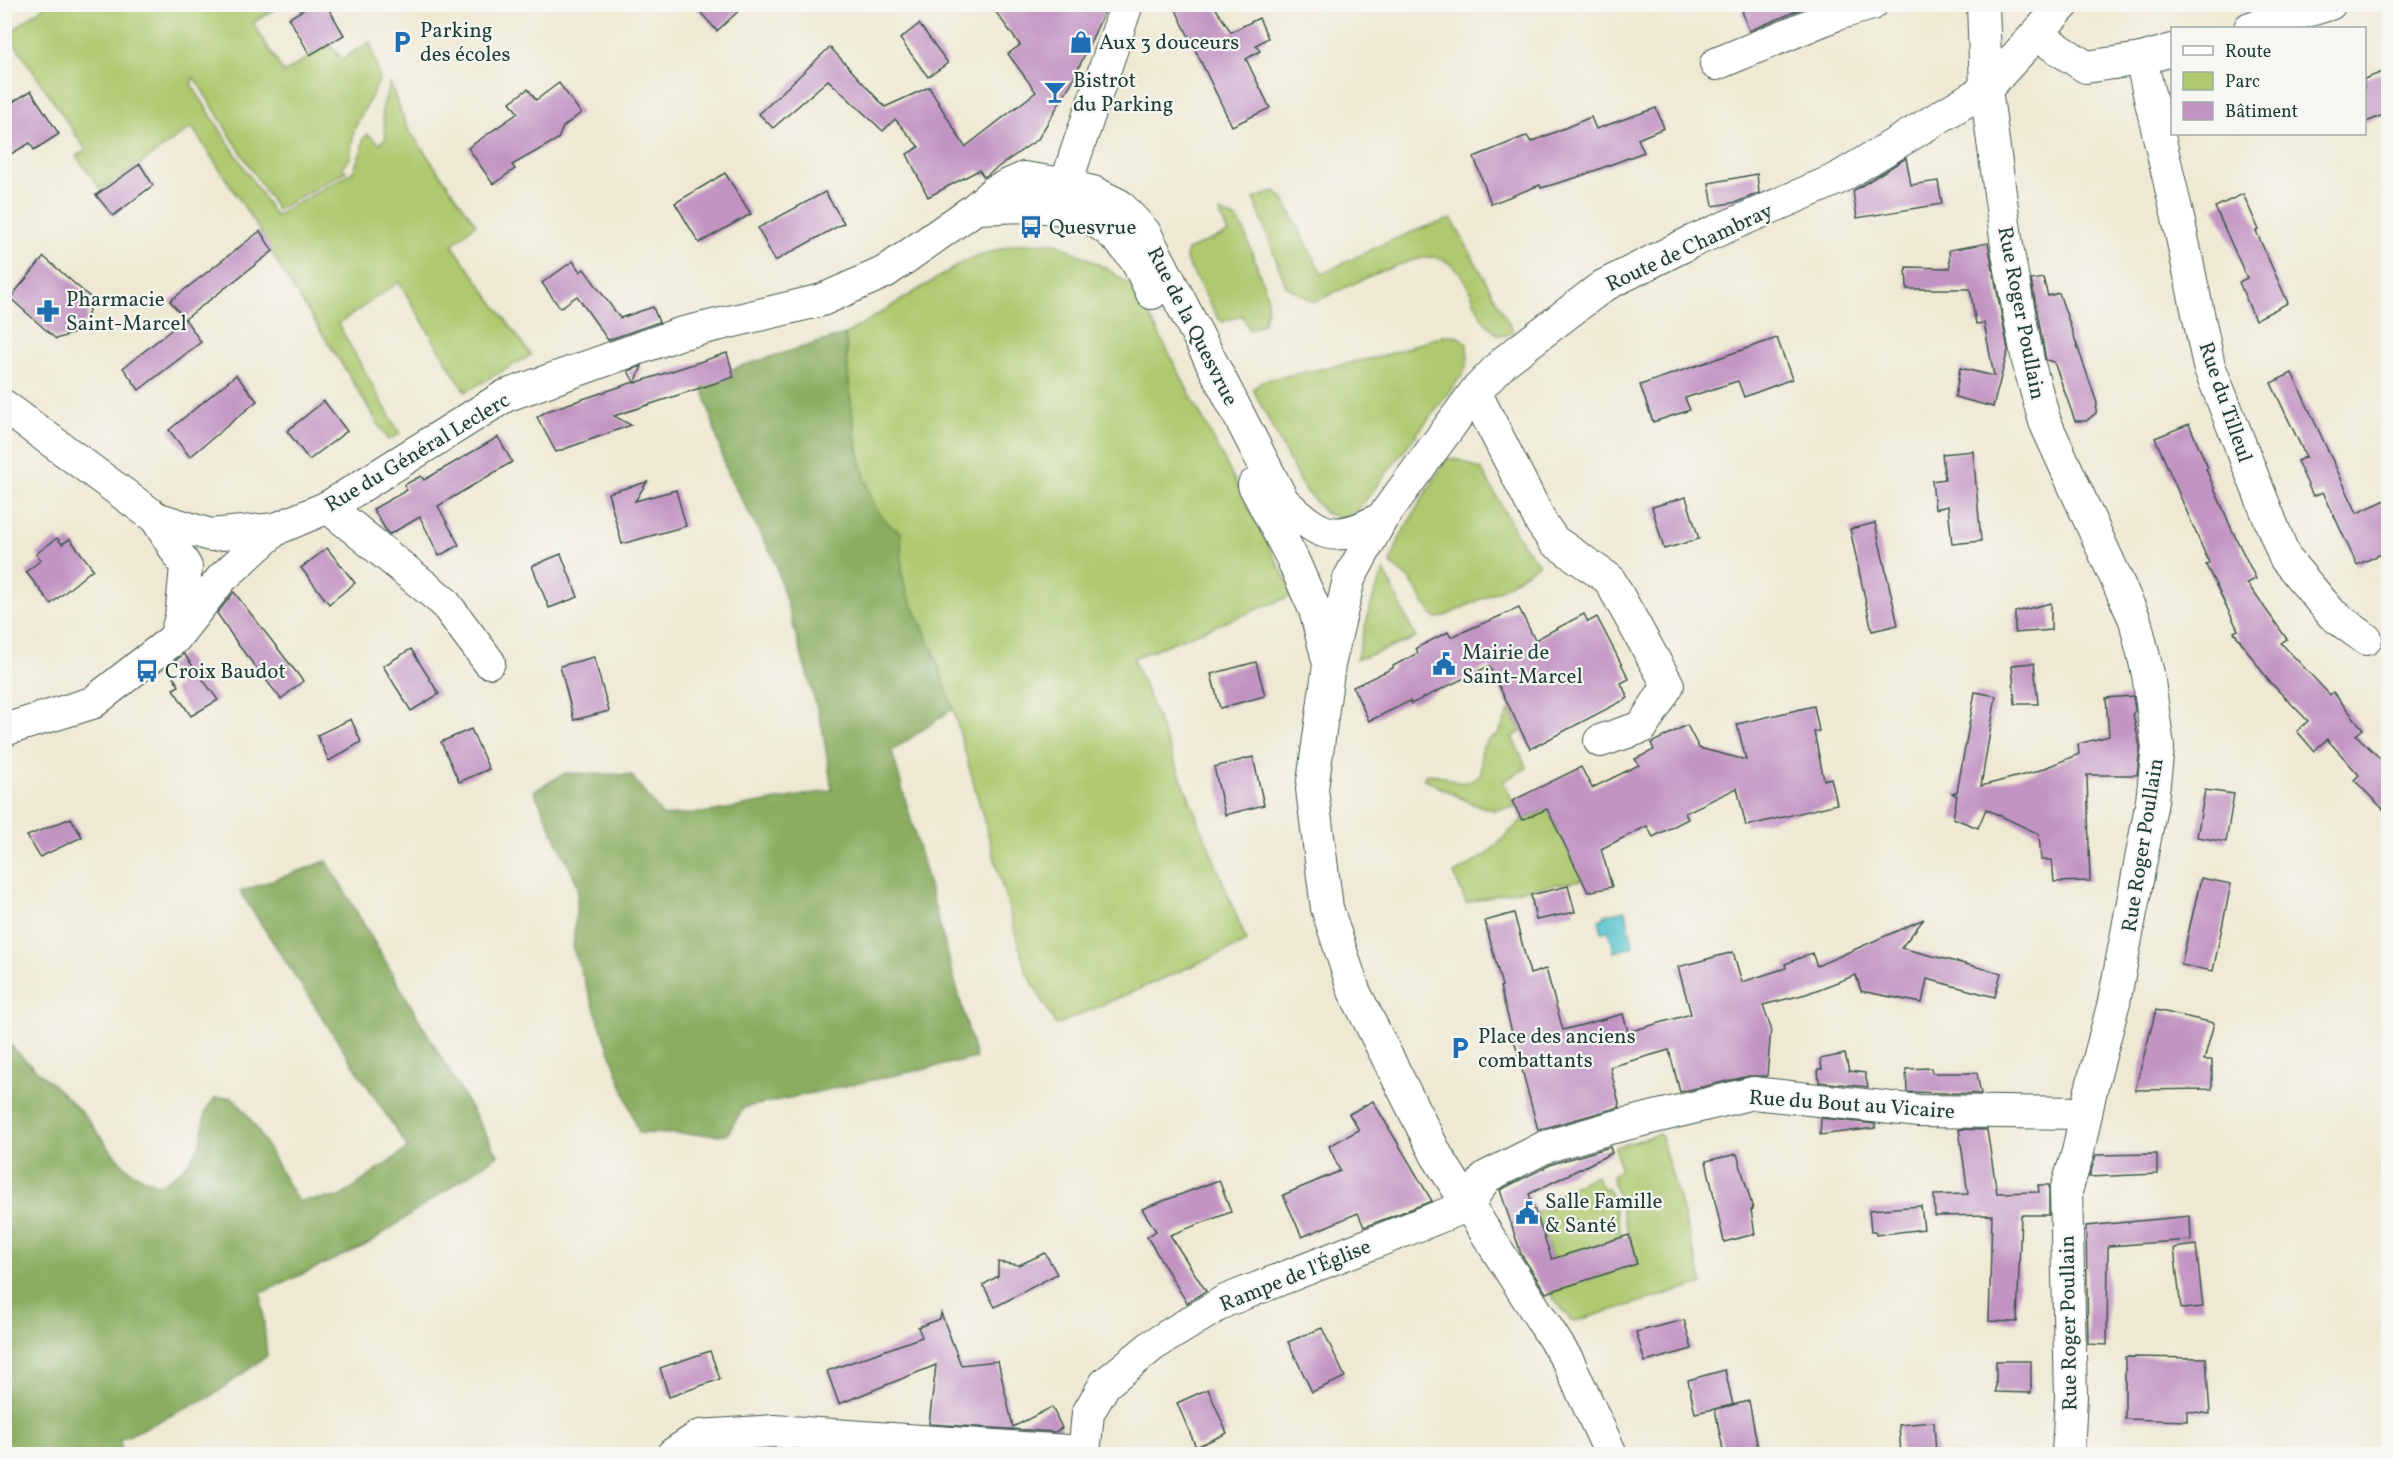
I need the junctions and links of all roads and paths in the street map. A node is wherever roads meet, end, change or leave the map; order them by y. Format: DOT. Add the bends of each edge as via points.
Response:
graph roads {
  1 [pos="1127,4"];
  2 [pos="1872,4"];
  3 [pos="1983,4"];
  4 [pos="2064,4"];
  5 [pos="2330,4"];
  6 [pos="2253,27"];
  7 [pos="2037,35"];
  8 [pos="2171,50"];
  9 [pos="2141,59"];
  10 [pos="1716,64"];
  11 [pos="1986,89"];
  12 [pos="1062,197"];
  13 [pos="976,208"];
  14 [pos="1475,392"];
  15 [pos="4,406"];
  16 [pos="328,507"];
  17 [pos="156,518"];
  18 [pos="1382,519"];
  19 [pos="276,529"];
  20 [pos="1292,558"];
  21 [pos="1349,579"];
  22 [pos="175,638"];
  23 [pos="2366,639"];
  24 [pos="489,662"];
  25 [pos="1329,665"];
  26 [pos="4,730"];
  27 [pos="1600,741"];
  28 [pos="2086,1113"];
  29 [pos="1467,1206"];
  30 [pos="1083,1453"];
  31 [pos="673,1455"];
  32 [pos="1611,1455"];
  33 [pos="2068,1455"];
  1 -- 12 [label="street"];
  2 -- 10 [label="street" via="1837,14"];
  3 -- 11 [label="street, Rue Roger Poullain"];
  4 -- 7 [label="street, Route de Chambray"];
  5 -- 6 [label="street"];
  7 -- 9 [label="street" via="2086,67"];
  7 -- 11 [label="street, Route de Chambray"];
  8 -- 9 [label="street"];
  9 -- 23 [label="street, Rue du Tilleul" via="2209,366 2285,558 2332,614"];
  11 -- 14 [label="street, Route de Chambray" via="1837,179 1690,242 1603,286 1505,361"];
  11 -- 28 [label="street, Rue Roger Poullain" via="2008,253 2028,361 2045,422 2135,620 2158,747 2152,801 2114,1002"];
  12 -- 13 [label="street, Rue de la Quesvrue" via="1034,207"];
  12 -- 18 [label="street, Rue de la Quesvrue" via="1093,192 1119,206 1146,233 1283,501 1305,522 1334,536 1360,530"];
  12 -- 20 [label="street, Rue de la Quesvrue" via="1073,210 1106,226 1134,257"];
  13 -- 16 [label="street, Rue du Général Leclerc" via="885,272 822,300 679,334 506,396"];
  14 -- 18 [label="street, Route de Chambray"];
  14 -- 27 [label="street" via="1542,524 1554,541 1609,579 1668,686 1642,727"];
  15 -- 17 [label="street, Rue du Général Leclerc"];
  16 -- 19 [label="street, Rue du Général Leclerc"];
  16 -- 24 [label="street" via="444,602"];
  17 -- 19 [label="street, Rue du Général Leclerc" via="210,536"];
  17 -- 22 [label="street" via="186,567 182,617"];
  18 -- 21 [label="street, Route de Chambray"];
  19 -- 22 [label="street" via="222,578"];
  20 -- 21 [label="street" via="1313,573"];
  20 -- 25 [label="street, Rue de la Quesvrue" via="1315,610"];
  21 -- 25 [label="street"];
  22 -- 26 [label="street" via="92,703"];
  25 -- 29 [label="street" via="1312,789 1327,908 1354,991 1437,1156"];
  28 -- 29 [label="street, Rue du Bout au Vicaire" via="1920,1111 1753,1093 1545,1146 1486,1177"];
  28 -- 33 [label="street, Rue Roger Poullain" via="2066,1191 2071,1396"];
  29 -- 30 [label="street, Rampe de l'Église" via="1225,1301 1152,1345 1105,1384 1088,1413"];
  29 -- 32 [label="street" via="1568,1361"];
  30 -- 31 [label="street" via="774,1431 700,1436"];
}
